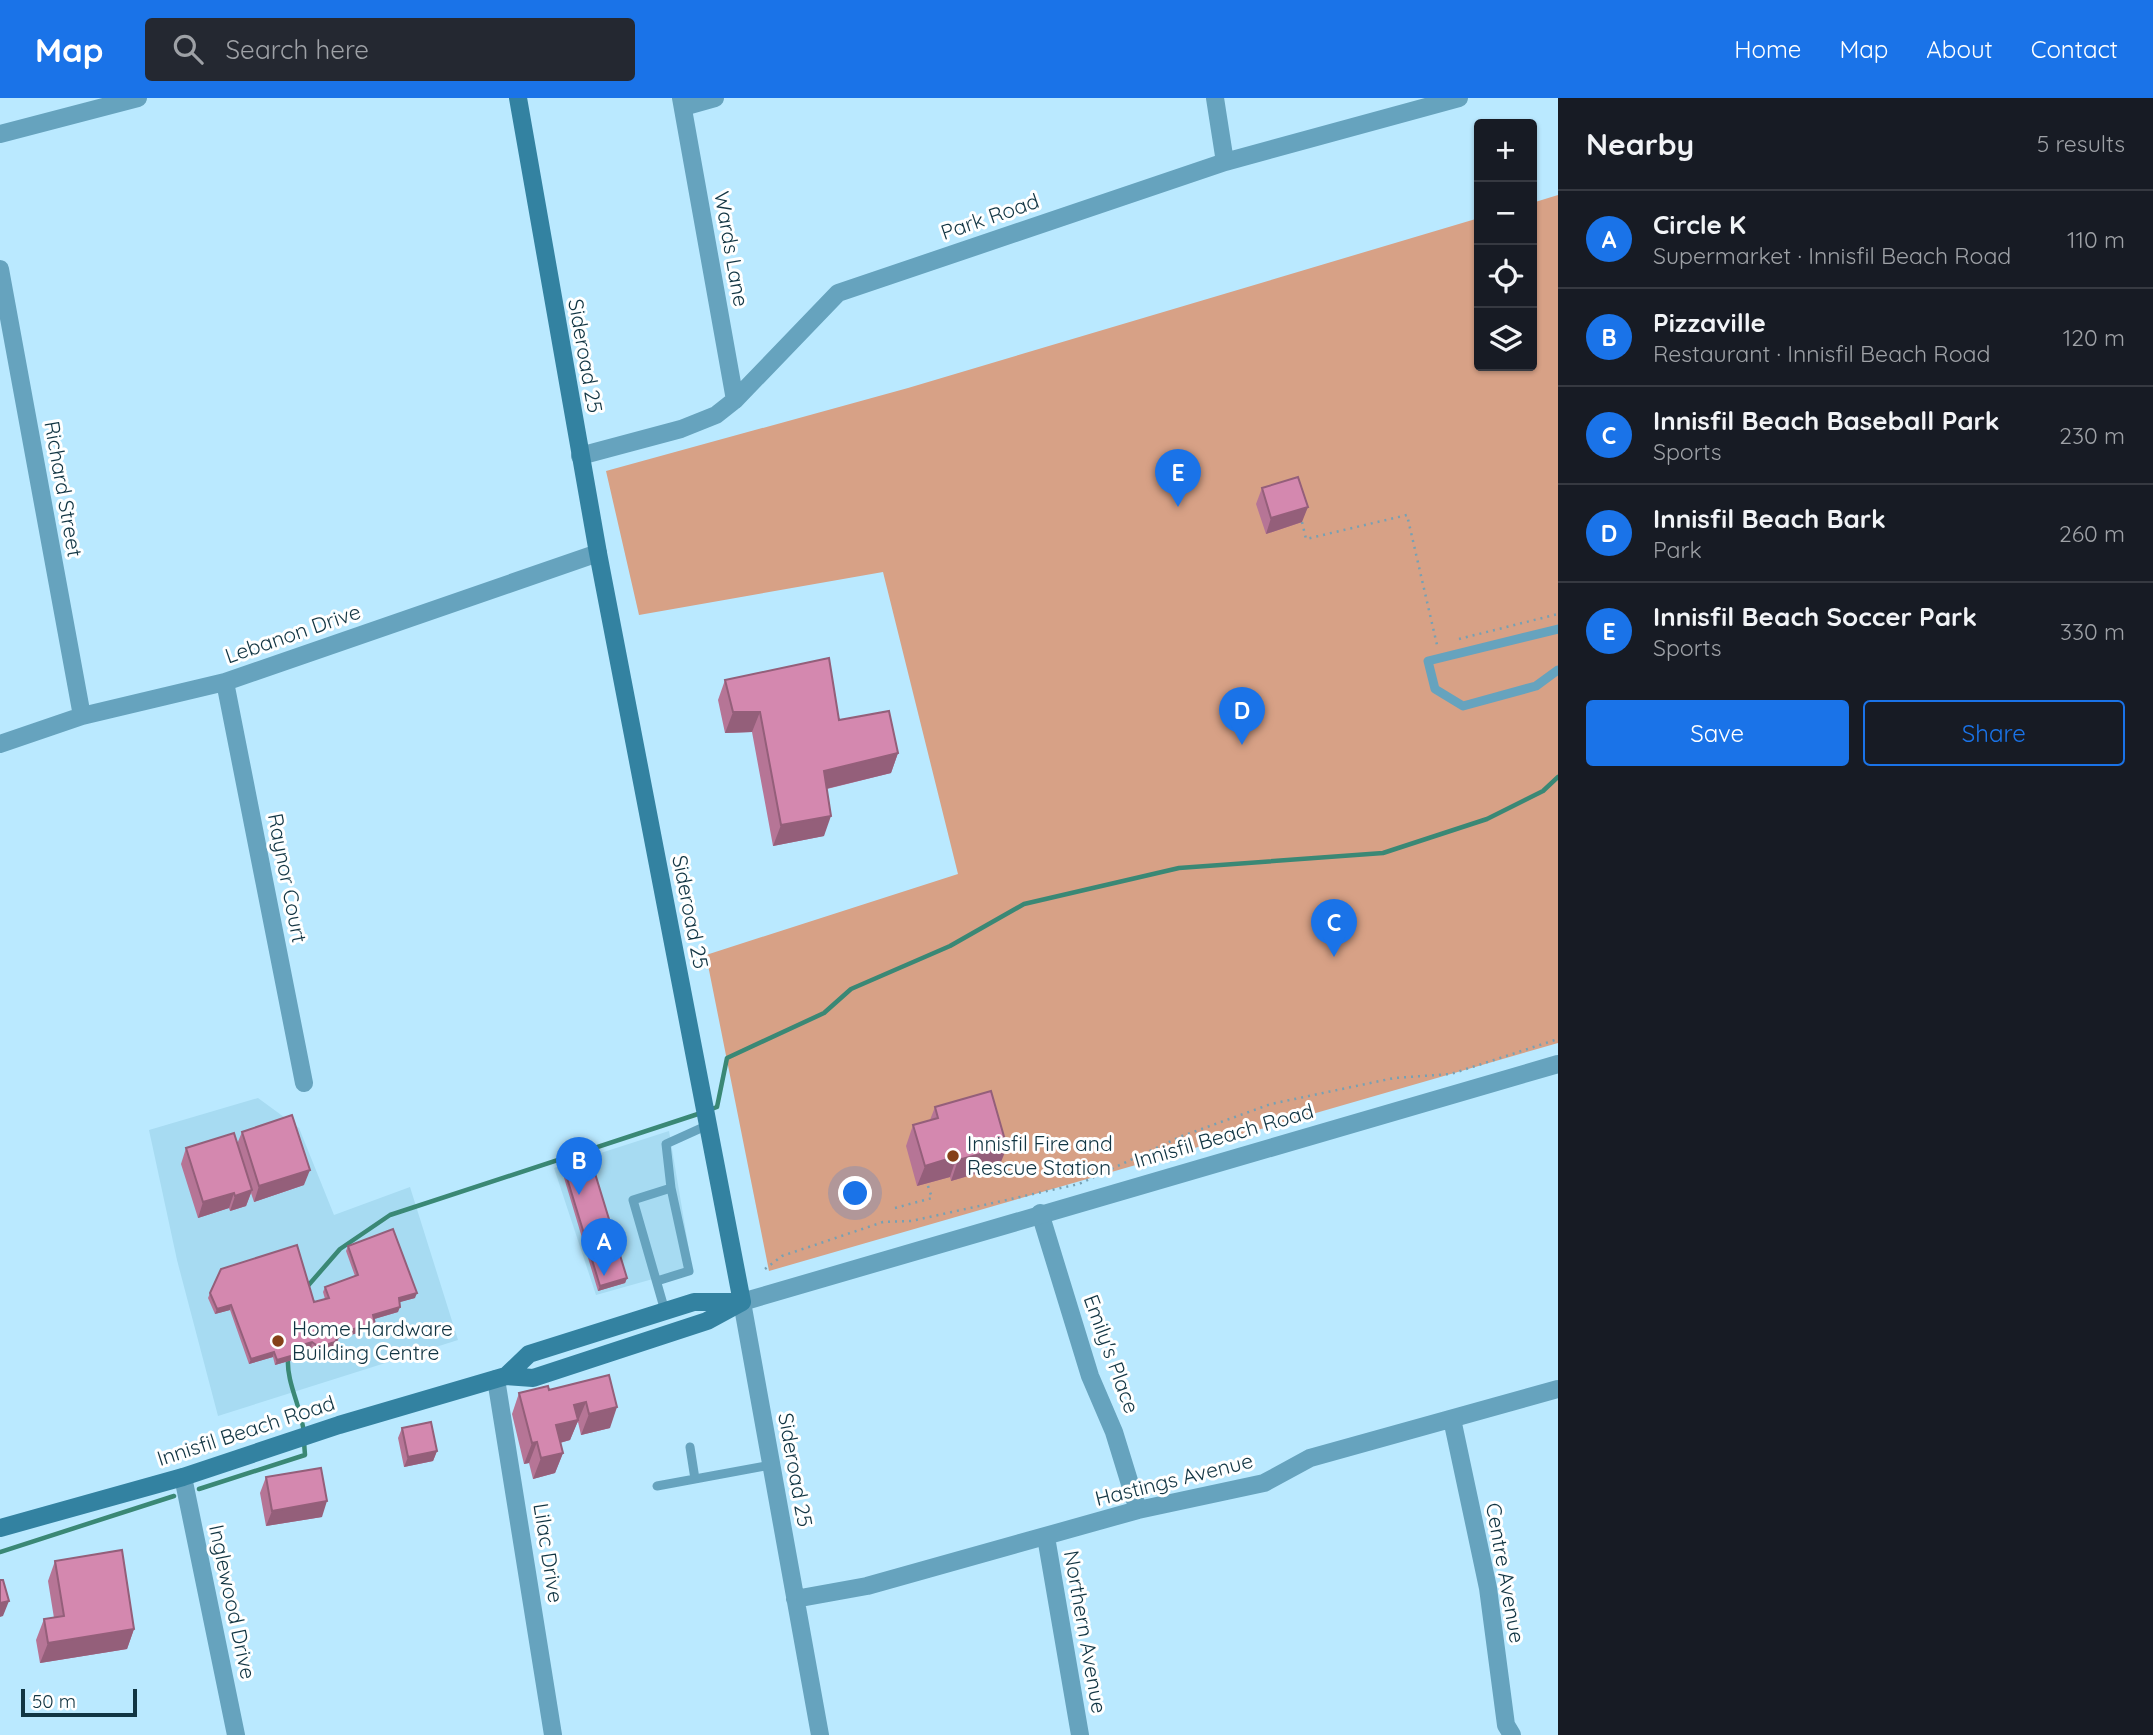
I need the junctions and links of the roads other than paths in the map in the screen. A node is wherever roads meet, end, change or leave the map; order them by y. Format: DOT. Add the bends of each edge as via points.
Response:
graph roads {
  1 [pos="138,98"];
  2 [pos="518,98"];
  3 [pos="715,98"];
  4 [pos="1215,98"];
  5 [pos="1459,98"];
  6 [pos="682,102"];
  7 [pos="0,134"];
  8 [pos="1225,162"];
  9 [pos="0,269"];
  10 [pos="735,400"];
  11 [pos="580,456"];
  12 [pos="598,553"];
  13 [pos="1558,629"];
  14 [pos="1558,670"];
  15 [pos="225,682"];
  16 [pos="82,716"];
  17 [pos="0,744"];
  18 [pos="1558,1064"];
  19 [pos="304,1083"];
  20 [pos="708,1125"];
  21 [pos="671,1188"];
  22 [pos="1040,1213"];
  23 [pos="657,1280"];
  24 [pos="742,1302"];
  25 [pos="665,1311"];
  26 [pos="501,1378"];
  27 [pos="1558,1389"];
  28 [pos="1452,1419"];
  29 [pos="690,1447"];
  30 [pos="771,1465"];
  31 [pos="184,1477"];
  32 [pos="695,1479"];
  33 [pos="657,1486"];
  34 [pos="1138,1510"];
  35 [pos="0,1528"];
  36 [pos="1046,1537"];
  37 [pos="795,1599"];
  38 [pos="236,1735"];
  39 [pos="553,1735"];
  40 [pos="820,1735"];
  41 [pos="1080,1735"];
  42 [pos="1512,1735"];
  1 -- 7 [label="street"];
  2 -- 11 [label="main road, Sideroad 25"];
  3 -- 6 [label="street"];
  4 -- 8 [label="street"];
  5 -- 8 [label="street, Park Road"];
  6 -- 10 [label="street, Wards Lane"];
  8 -- 10 [label="street, Park Road" via="838,293"];
  9 -- 16 [label="street, Richard Street"];
  10 -- 11 [label="street, Park Road" via="716,415 681,429"];
  11 -- 12 [label="main road, Sideroad 25"];
  12 -- 15 [label="street, Lebanon Drive"];
  12 -- 20 [label="main road, Sideroad 25"];
  13 -- 14 [label="lane" via="1428,661 1435,689 1462,706 1536,686"];
  15 -- 16 [label="street, Lebanon Drive"];
  15 -- 19 [label="street, Raynor Court"];
  16 -- 17 [label="street, Lebanon Drive"];
  18 -- 22 [label="street, Innisfil Beach Road"];
  20 -- 21 [label="lane" via="666,1144"];
  20 -- 24 [label="main road, Sideroad 25"];
  21 -- 23 [label="lane" via="689,1271"];
  21 -- 23 [label="lane" via="633,1200"];
  22 -- 24 [label="street, Innisfil Beach Road"];
  22 -- 34 [label="street, Emily's Place" via="1090,1376 1114,1432"];
  23 -- 25 [label="lane"];
  24 -- 25 [label="main road, Innisfil Beach Road" via="694,1302"];
  24 -- 26 [label="main road, Innisfil Beach Road" via="707,1321 533,1378"];
  24 -- 30 [label="street, Sideroad 25"];
  25 -- 26 [label="main road, Innisfil Beach Road" via="529,1354"];
  26 -- 31 [label="main road, Innisfil Beach Road"];
  26 -- 39 [label="street, Lilac Drive"];
  27 -- 28 [label="street, Hastings Avenue"];
  28 -- 34 [label="street, Hastings Avenue" via="1310,1458 1264,1483"];
  28 -- 42 [label="street, Centre Avenue" via="1488,1588 1506,1725"];
  29 -- 32 [label="lane"];
  30 -- 32 [label="lane"];
  30 -- 37 [label="street, Sideroad 25"];
  31 -- 35 [label="main road, Innisfil Beach Road"];
  31 -- 38 [label="street, Inglewood Drive"];
  32 -- 33 [label="lane"];
  34 -- 36 [label="street, Hastings Avenue"];
  36 -- 37 [label="street, Hastings Avenue" via="867,1586"];
  36 -- 41 [label="street, Northern Avenue"];
  37 -- 40 [label="street, Sideroad 25"];
}
